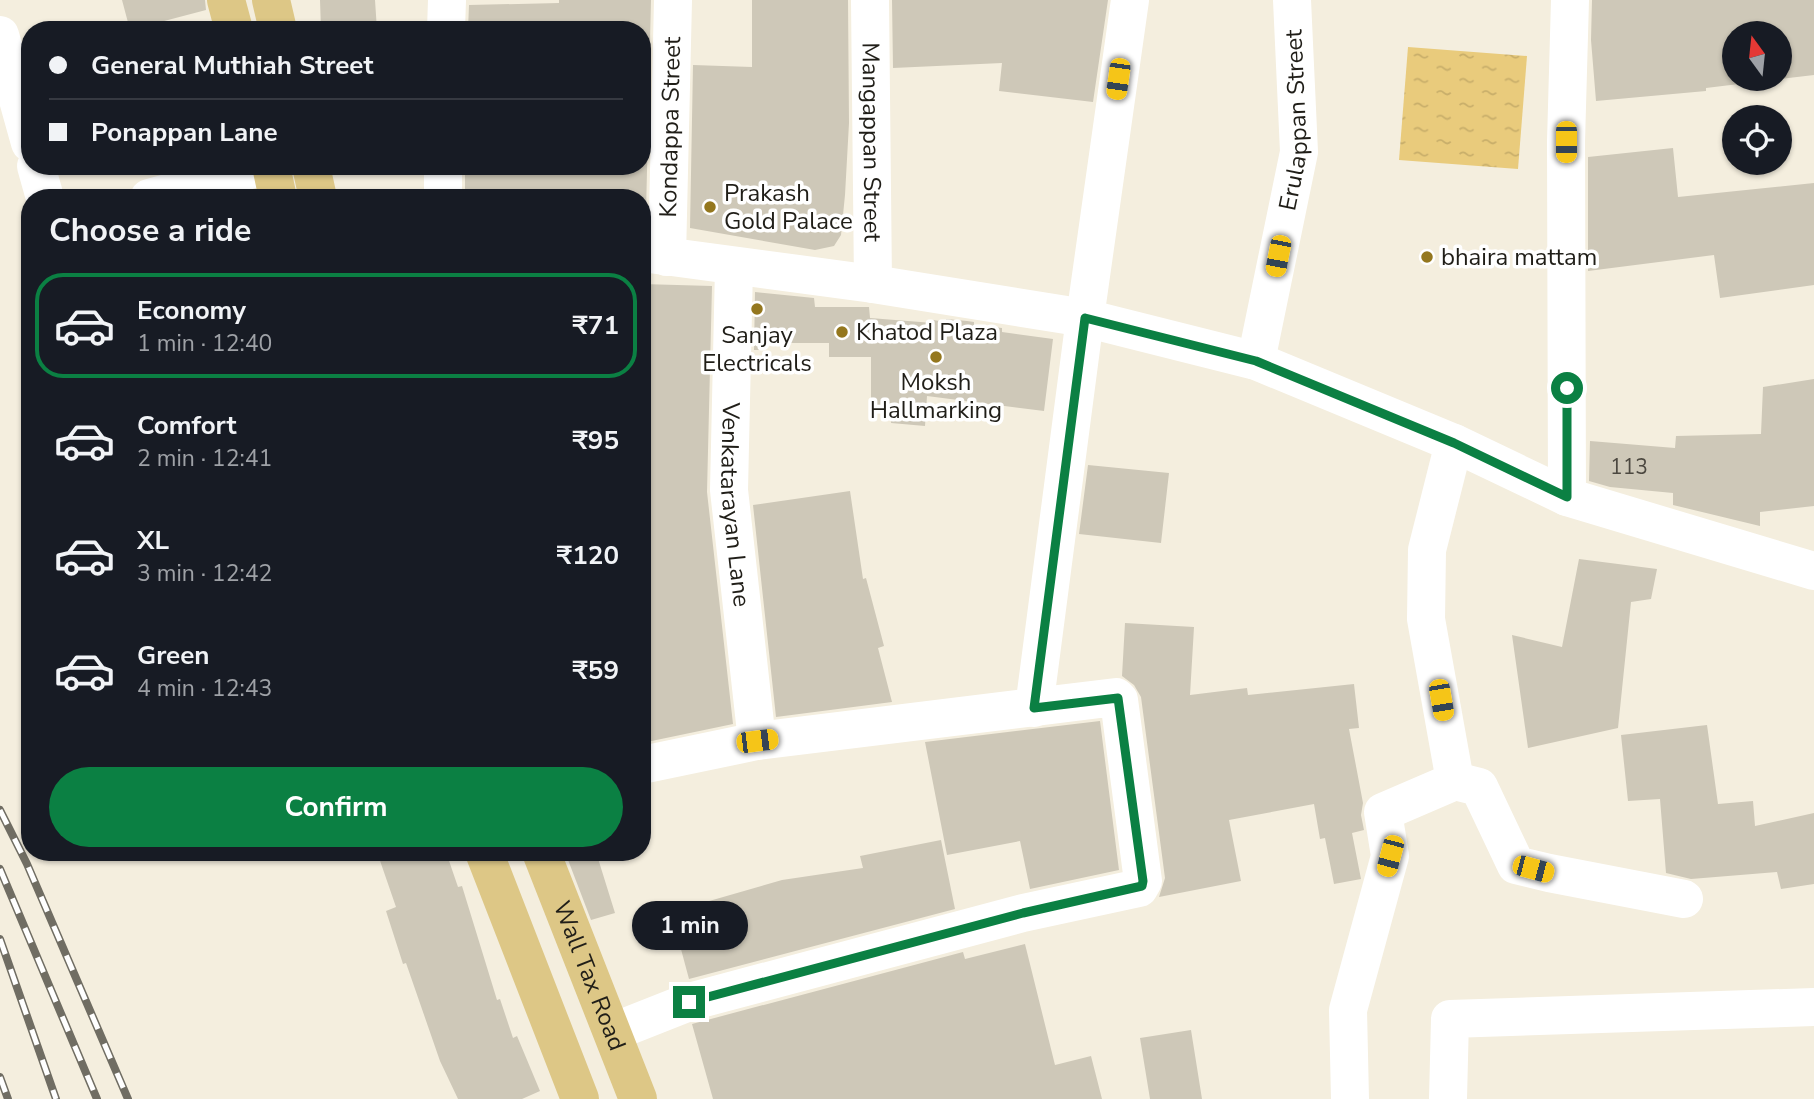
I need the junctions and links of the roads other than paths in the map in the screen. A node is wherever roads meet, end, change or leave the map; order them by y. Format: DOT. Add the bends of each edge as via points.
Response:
graph roads {
  1 [pos="226,0"];
  2 [pos="271,0"];
  3 [pos="447,0"];
  4 [pos="674,0"];
  5 [pos="870,0"];
  6 [pos="1130,0"];
  7 [pos="1292,0"];
  8 [pos="1570,0"];
  9 [pos="232,21"];
  10 [pos="276,21"];
  11 [pos="446,21"];
  12 [pos="0,35"];
  13 [pos="21,111"];
  14 [pos="232,175"];
  15 [pos="181,189"];
  16 [pos="655,255"];
  17 [pos="734,267"];
  18 [pos="873,284"];
  19 [pos="1085,318"];
  20 [pos="1256,361"];
  21 [pos="1454,443"];
  22 [pos="1567,497"];
  23 [pos="1814,571"];
  24 [pos="1034,708"];
  25 [pos="757,741"];
  26 [pos="651,763"];
  27 [pos="1455,781"];
  28 [pos="487,861"];
  29 [pos="545,861"];
  30 [pos="1684,899"];
  31 [pos="1814,1007"];
  32 [pos="613,1032"];
  33 [pos="580,1099"];
  34 [pos="638,1099"];
  35 [pos="1350,1099"];
  36 [pos="1448,1099"];
  1 -- 9 [label="main road"];
  2 -- 10 [label="main road"];
  3 -- 11 [label="street"];
  4 -- 16 [label="street, Kondappa Street"];
  5 -- 18 [label="street, Mangappan Street"];
  6 -- 19 [label="street"];
  7 -- 20 [label="street, Erulappan Street" via="1299,152"];
  8 -- 22 [label="street"];
  12 -- 13 [label="street"];
  14 -- 15 [label="street"];
  16 -- 17 [label="street"];
  17 -- 18 [label="street"];
  17 -- 25 [label="street, Venkatarayan Lane" via="729,490"];
  18 -- 19 [label="street"];
  19 -- 20 [label="street"];
  19 -- 24 [label="street"];
  20 -- 21 [label="street"];
  21 -- 22 [label="street"];
  21 -- 27 [label="street" via="1427,550 1426,619"];
  22 -- 23 [label="street"];
  24 -- 25 [label="street"];
  24 -- 32 [label="street" via="1119,700 1143,881 1139,888 1023,913 689,1002"];
  25 -- 26 [label="street"];
  27 -- 30 [label="street" via="1479,787 1516,865"];
  27 -- 35 [label="street" via="1383,812 1390,856 1348,1010"];
  28 -- 33 [label="main road"];
  29 -- 32 [label="main road, Wall Tax Road"];
  31 -- 36 [label="street" via="1450,1018"];
  32 -- 34 [label="main road, Wall Tax Road"];
}
